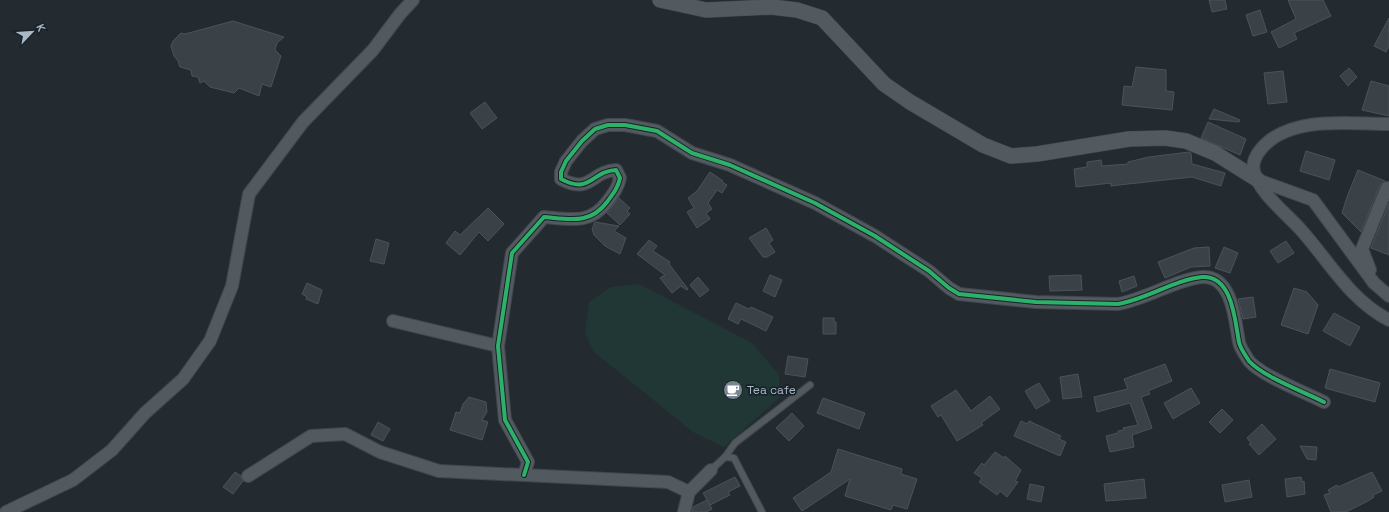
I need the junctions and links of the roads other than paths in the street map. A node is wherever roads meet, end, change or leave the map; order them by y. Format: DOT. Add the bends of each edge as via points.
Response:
graph roads {
  1 [pos="413,0"];
  2 [pos="660,0"];
  3 [pos="1389,124"];
  4 [pos="1258,180"];
  5 [pos="1389,188"];
  6 [pos="1374,283"];
  7 [pos="1389,296"];
  8 [pos="393,320"];
  9 [pos="1389,320"];
  10 [pos="498,346"];
  11 [pos="810,385"];
  12 [pos="1324,402"];
  13 [pos="725,456"];
  14 [pos="711,470"];
  15 [pos="524,475"];
  16 [pos="248,476"];
  17 [pos="689,492"];
  18 [pos="6,512"];
  19 [pos="684,512"];
  20 [pos="762,512"];
  1 -- 18 [label="street" via="373,50 303,122 249,194 232,286 210,341 183,378 145,413 112,450 73,480"];
  2 -- 4 [label="street" via="706,10 772,7 797,10 822,18 884,84 984,145 1011,156 1128,139 1165,138 1186,142 1215,153"];
  3 -- 4 [label="street" via="1308,124 1294,127 1268,140 1255,156 1254,171"];
  4 -- 6 [label="street" via="1313,200"];
  4 -- 9 [label="street" via="1263,190 1301,230 1343,282 1373,312"];
  5 -- 6 [label="street" via="1362,249"];
  6 -- 7 [label="street"];
  8 -- 10 [label="street"];
  10 -- 12 [label="street" via="512,253 544,217 577,220 600,212 618,189 620,178 616,170 585,184 573,185 561,179 561,172 566,161 595,129 608,125 626,125 657,131 692,153 730,165 815,203 875,236 959,294 1036,302 1118,304 1187,281 1203,277 1214,279 1227,292 1235,316 1239,344 1248,360 1257,369"];
  10 -- 15 [label="street" via="504,420 528,462"];
  11 -- 13 [label="lane" via="735,443"];
  13 -- 14 [label="lane"];
  13 -- 20 [label="lane" via="734,458"];
  14 -- 17 [label="street"];
  15 -- 16 [label="street" via="439,471 380,452 345,434 311,436"];
  15 -- 17 [label="street" via="668,482"];
  17 -- 19 [label="street"];
}
